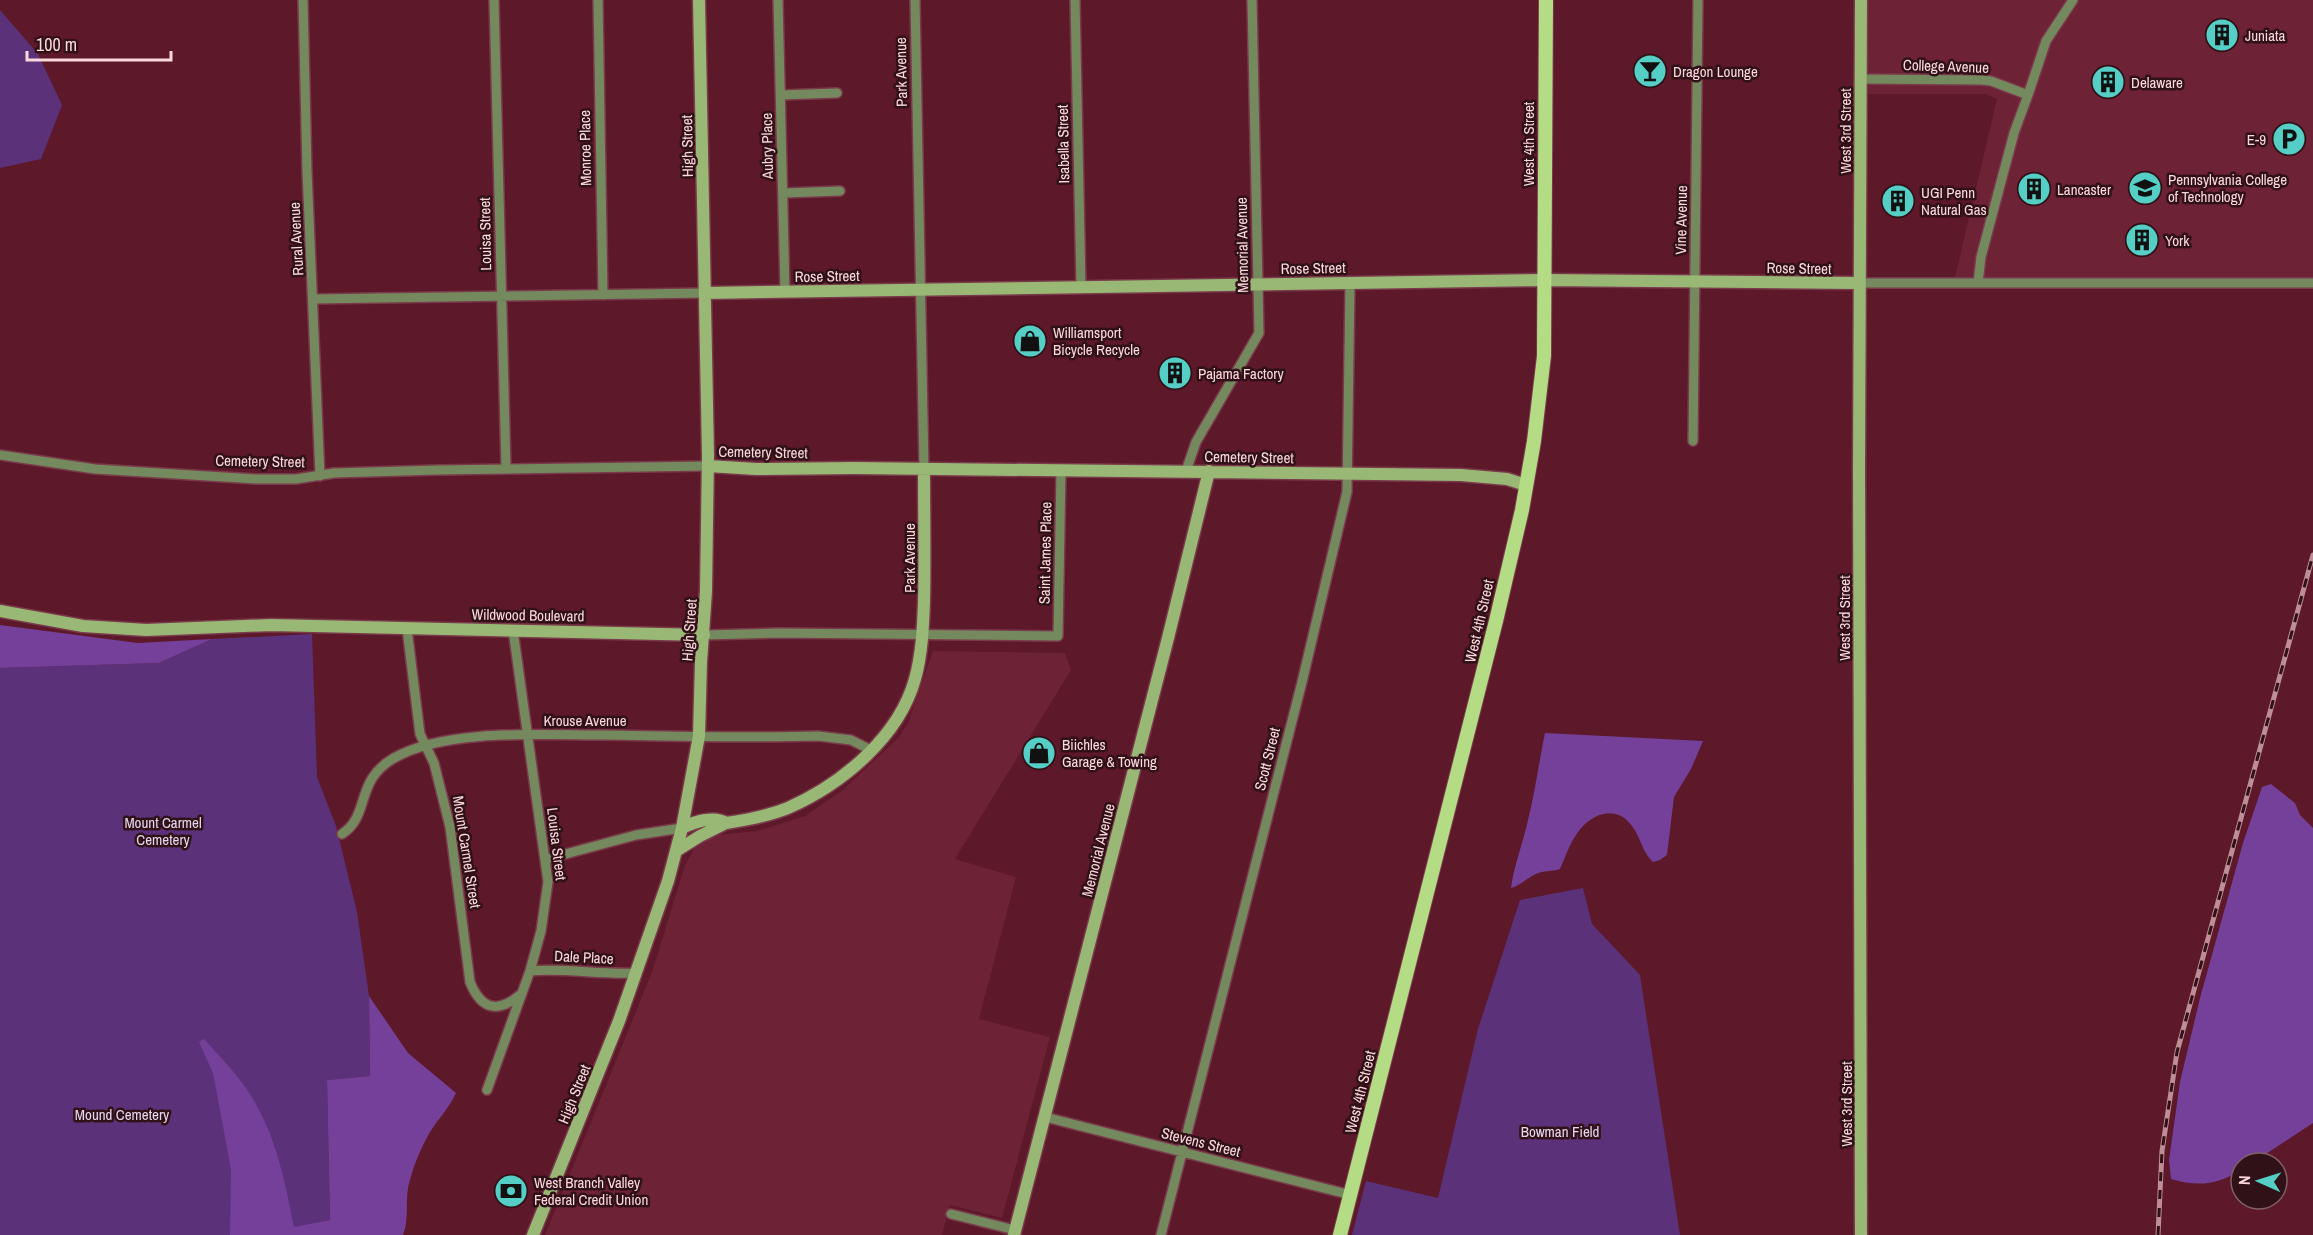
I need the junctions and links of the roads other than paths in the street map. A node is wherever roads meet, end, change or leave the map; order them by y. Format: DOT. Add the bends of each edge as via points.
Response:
graph roads {
  1 [pos="303,0"];
  2 [pos="494,0"];
  3 [pos="598,0"];
  4 [pos="699,0"];
  5 [pos="778,0"];
  6 [pos="915,0"];
  7 [pos="1075,0"];
  8 [pos="1252,0"];
  9 [pos="1546,0"];
  10 [pos="1698,0"];
  11 [pos="1860,0"];
  12 [pos="2073,0"];
  13 [pos="1860,79"];
  14 [pos="837,93"];
  15 [pos="781,95"];
  16 [pos="2028,95"];
  17 [pos="840,191"];
  18 [pos="784,193"];
  19 [pos="1545,280"];
  20 [pos="1696,282"];
  21 [pos="1350,283"];
  22 [pos="1859,283"];
  23 [pos="1978,283"];
  24 [pos="2313,283"];
  25 [pos="1258,284"];
  26 [pos="1081,287"];
  27 [pos="920,290"];
  28 [pos="785,292"];
  29 [pos="705,294"];
  30 [pos="603,295"];
  31 [pos="502,297"];
  32 [pos="313,299"];
  33 [pos="1693,441"];
  34 [pos="0,455"];
  35 [pos="708,466"];
  36 [pos="506,468"];
  37 [pos="924,470"];
  38 [pos="1061,471"];
  39 [pos="1186,471"];
  40 [pos="1209,471"];
  41 [pos="1348,473"];
  42 [pos="320,476"];
  43 [pos="1526,485"];
  44 [pos="0,610"];
  45 [pos="407,629"];
  46 [pos="513,630"];
  47 [pos="704,635"];
  48 [pos="922,635"];
  49 [pos="1058,636"];
  50 [pos="528,735"];
  51 [pos="699,736"];
  52 [pos="425,745"];
  53 [pos="871,750"];
  54 [pos="726,823"];
  55 [pos="682,828"];
  56 [pos="342,834"];
  57 [pos="676,851"];
  58 [pos="547,859"];
  59 [pos="530,971"];
  60 [pos="636,973"];
  61 [pos="520,995"];
  62 [pos="487,1090"];
  63 [pos="1045,1117"];
  64 [pos="1183,1152"];
  65 [pos="1351,1195"];
  66 [pos="951,1214"];
  67 [pos="1014,1232"];
  68 [pos="533,1235"];
  69 [pos="1161,1235"];
  70 [pos="1340,1235"];
  71 [pos="1861,1235"];
  1 -- 32 [label="street, Rural Avenue"];
  2 -- 31 [label="street, Louisa Street"];
  3 -- 30 [label="street, Monroe Place"];
  4 -- 29 [label="street, High Street"];
  5 -- 15 [label="street, Aubry Place"];
  6 -- 27 [label="street, Park Avenue"];
  7 -- 26 [label="street, Isabella Street"];
  8 -- 25 [label="street, Memorial Avenue"];
  9 -- 19 [label="main road, West 4th Street"];
  10 -- 20 [label="street, Vine Avenue"];
  11 -- 13 [label="street, West 3rd Street"];
  12 -- 16 [label="street" via="2046,41"];
  13 -- 16 [label="street, College Avenue" via="1981,80"];
  13 -- 22 [label="street, West 3rd Street"];
  14 -- 15 [label="street"];
  15 -- 18 [label="street, Aubry Place"];
  16 -- 23 [label="street" via="1981,257"];
  17 -- 18 [label="street"];
  18 -- 28 [label="street, Aubry Place"];
  19 -- 20 [label="street, Rose Street"];
  19 -- 21 [label="street, Rose Street"];
  19 -- 43 [label="main road, West 4th Street" via="1544,356"];
  20 -- 22 [label="street, Rose Street"];
  20 -- 33 [label="street, Vine Avenue"];
  21 -- 25 [label="street, Rose Street"];
  21 -- 41 [label="street, Scott Street"];
  22 -- 23 [label="street, Rose Street"];
  22 -- 71 [label="street, West 3rd Street"];
  23 -- 24 [label="street, Rose Street"];
  25 -- 26 [label="street, Rose Street"];
  25 -- 39 [label="street, Memorial Avenue" via="1259,333 1196,442"];
  26 -- 27 [label="street, Rose Street"];
  27 -- 28 [label="street, Rose Street"];
  27 -- 37 [label="street, Park Avenue"];
  28 -- 29 [label="street, Rose Street"];
  29 -- 30 [label="street, Rose Street"];
  29 -- 35 [label="street, High Street"];
  30 -- 31 [label="street, Rose Street"];
  31 -- 32 [label="street, Rose Street"];
  31 -- 36 [label="street, Louisa Street"];
  32 -- 42 [label="street, Rural Avenue"];
  34 -- 42 [label="street, Cemetery Street" via="141,473 256,479"];
  35 -- 36 [label="street, Cemetery Street"];
  35 -- 37 [label="street, Cemetery Street"];
  35 -- 47 [label="street, High Street"];
  36 -- 42 [label="street, Cemetery Street"];
  37 -- 38 [label="street, Cemetery Street"];
  37 -- 48 [label="street, Park Avenue"];
  38 -- 39 [label="street, Cemetery Street"];
  38 -- 49 [label="street, Saint James Place"];
  39 -- 40 [label="street, Cemetery Street"];
  40 -- 41 [label="street, Cemetery Street"];
  40 -- 63 [label="street, Memorial Avenue"];
  41 -- 43 [label="street, Cemetery Street" via="1490,476"];
  41 -- 64 [label="street, Scott Street" via="1320,611"];
  43 -- 65 [label="main road, West 4th Street" via="1488,656"];
  44 -- 45 [label="street, Wildwood Boulevard" via="49,621 128,630 271,625"];
  45 -- 46 [label="street, Wildwood Boulevard"];
  45 -- 52 [label="street, Mount Carmel Street" via="417,718"];
  46 -- 47 [label="street, Wildwood Boulevard"];
  46 -- 50 [label="street, Louisa Street"];
  47 -- 48 [label="street, Wildwood Boulevard"];
  47 -- 51 [label="street, High Street"];
  48 -- 49 [label="street, Wildwood Boulevard"];
  48 -- 53 [label="street, Park Avenue" via="916,678 905,704"];
  50 -- 51 [label="street, Krouse Avenue"];
  50 -- 52 [label="street, Krouse Avenue"];
  50 -- 58 [label="street, Louisa Street"];
  51 -- 53 [label="street, Krouse Avenue" via="833,736 859,742"];
  51 -- 55 [label="street, High Street"];
  52 -- 56 [label="street, Krouse Avenue" via="394,758 374,774 365,788 355,822"];
  52 -- 61 [label="street, Mount Carmel Street" via="434,763 450,826 470,982 485,1004 496,1007"];
  53 -- 54 [label="street, Park Avenue" via="845,773 786,809"];
  54 -- 55 [label="street, Park Avenue" via="719,819"];
  54 -- 57 [label="street"];
  55 -- 57 [label="street, High Street"];
  55 -- 58 [label="street, Park Avenue"];
  57 -- 60 [label="street, High Street"];
  58 -- 59 [label="street, Louisa Street" via="545,906"];
  59 -- 60 [label="street, Dale Place"];
  59 -- 61 [label="street, Louisa Street"];
  60 -- 68 [label="street, High Street"];
  61 -- 62 [label="street, Louisa Street"];
  63 -- 64 [label="street, Stevens Street"];
  63 -- 67 [label="street, Memorial Avenue"];
  64 -- 65 [label="street, Stevens Street"];
  64 -- 69 [label="street, Scott Street"];
  65 -- 70 [label="main road, West 4th Street"];
  66 -- 67 [label="street"];
}
